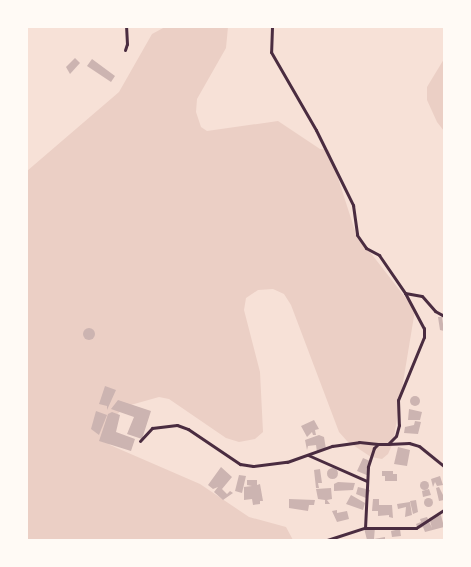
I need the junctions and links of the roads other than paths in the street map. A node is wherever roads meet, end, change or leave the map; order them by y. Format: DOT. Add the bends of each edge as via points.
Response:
graph roads {
  1 [pos="126,27"];
  2 [pos="272,27"];
  3 [pos="125,50"];
  4 [pos="405,293"];
  5 [pos="444,316"];
  6 [pos="140,441"];
  7 [pos="378,444"];
  8 [pos="388,444"];
  9 [pos="308,456"];
  10 [pos="444,466"];
  11 [pos="367,480"];
  12 [pos="444,510"];
  13 [pos="365,528"];
  14 [pos="332,539"];
  15 [pos="327,540"];
  1 -- 3 [label="street" via="128,44"];
  2 -- 4 [label="street" via="271,52 316,130 353,205 357,235 366,248 379,255"];
  4 -- 5 [label="street" via="422,296 435,311"];
  4 -- 8 [label="street" via="421,320 424,337 398,400 399,425 396,436"];
  6 -- 9 [label="street" via="152,428 177,425 188,429 240,464 268,464"];
  7 -- 8 [label="street"];
  7 -- 9 [label="street" via="359,442 332,446"];
  7 -- 11 [label="street" via="368,467"];
  8 -- 10 [label="street" via="409,443 419,446"];
  9 -- 11 [label="street"];
  11 -- 13 [label="street"];
  12 -- 13 [label="street" via="416,528"];
  13 -- 14 [label="street"];
  14 -- 15 [label="street"];
}
